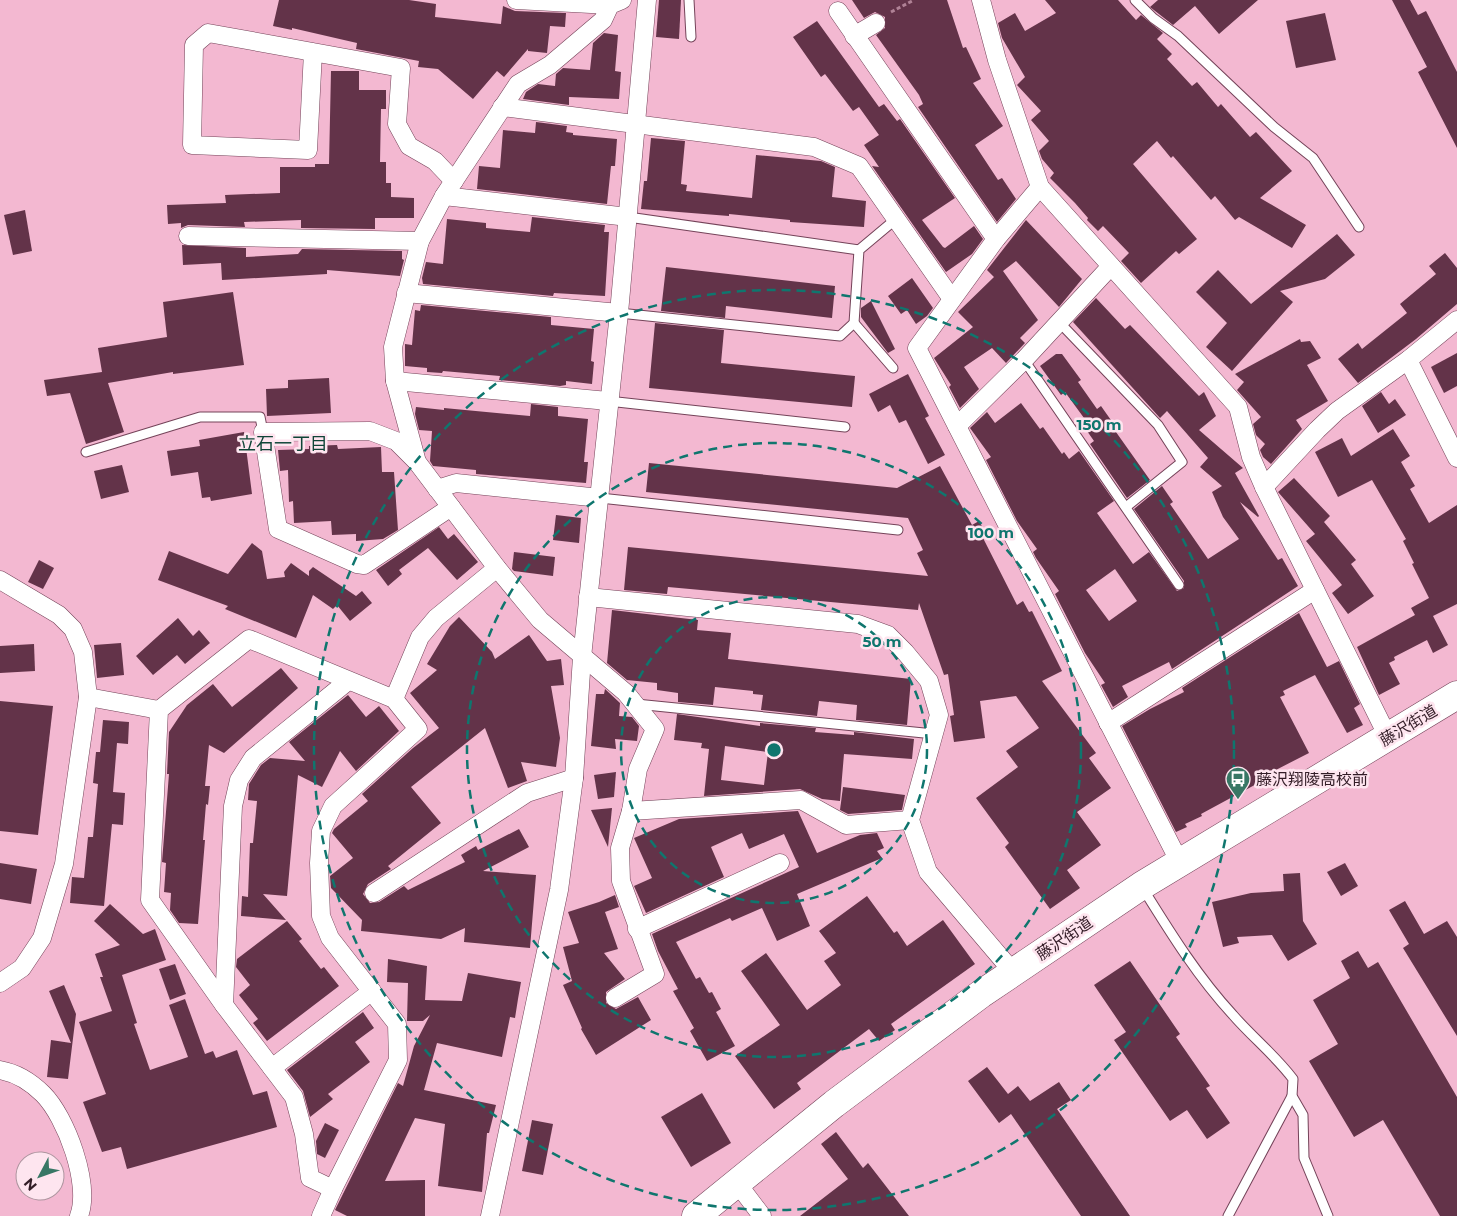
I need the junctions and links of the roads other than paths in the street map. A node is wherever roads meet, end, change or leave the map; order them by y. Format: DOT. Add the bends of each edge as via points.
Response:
graph roads {
  1 [pos="516,0"];
  2 [pos="647,0"];
  3 [pos="689,0"];
  4 [pos="981,0"];
  5 [pos="1135,0"];
  6 [pos="616,3"];
  7 [pos="838,11"];
  8 [pos="876,22"];
  9 [pos="854,36"];
  10 [pos="692,37"];
  11 [pos="313,52"];
  12 [pos="502,107"];
  13 [pos="635,126"];
  14 [pos="1040,188"];
  15 [pos="449,189"];
  16 [pos="628,217"];
  17 [pos="896,219"];
  18 [pos="1359,227"];
  19 [pos="188,236"];
  20 [pos="996,239"];
  21 [pos="420,241"];
  22 [pos="859,250"];
  23 [pos="1111,266"];
  24 [pos="406,293"];
  25 [pos="952,299"];
  26 [pos="619,313"];
  27 [pos="1457,320"];
  28 [pos="1059,322"];
  29 [pos="854,323"];
  30 [pos="1024,360"];
  31 [pos="1408,360"];
  32 [pos="893,368"];
  33 [pos="395,382"];
  34 [pos="608,400"];
  35 [pos="957,426"];
  36 [pos="845,427"];
  37 [pos="263,432"];
  38 [pos="86,452"];
  39 [pos="1457,458"];
  40 [pos="417,462"];
  41 [pos="1264,487"];
  42 [pos="437,489"];
  43 [pos="600,498"];
  44 [pos="451,507"];
  45 [pos="1126,508"];
  46 [pos="898,530"];
  47 [pos="498,568"];
  48 [pos="0,580"];
  49 [pos="1179,585"];
  50 [pos="1315,590"];
  51 [pos="588,596"];
  52 [pos="582,657"];
  53 [pos="348,680"];
  54 [pos="1457,695"];
  55 [pos="88,697"];
  56 [pos="394,699"];
  57 [pos="634,704"];
  58 [pos="159,710"];
  59 [pos="1108,723"];
  60 [pos="934,734"];
  61 [pos="1388,737"];
  62 [pos="574,778"];
  63 [pos="631,811"];
  64 [pos="910,820"];
  65 [pos="780,863"];
  66 [pos="1180,863"];
  67 [pos="1141,886"];
  68 [pos="374,893"];
  69 [pos="637,929"];
  70 [pos="1013,972"];
  71 [pos="0,984"];
  72 [pos="372,991"];
  73 [pos="615,998"];
  74 [pos="224,1005"];
  75 [pos="272,1068"];
  76 [pos="0,1070"];
  77 [pos="1292,1096"];
  78 [pos="737,1182"];
  79 [pos="333,1189"];
  80 [pos="79,1216"];
  81 [pos="321,1216"];
  82 [pos="490,1216"];
  83 [pos="696,1216"];
  84 [pos="762,1216"];
  85 [pos="1228,1216"];
  86 [pos="1328,1216"];
  1 -- 6 [label="street"];
  2 -- 13 [label="street"];
  3 -- 10 [label="lane"];
  4 -- 14 [label="street" via="997,60"];
  5 -- 18 [label="lane" via="1312,158"];
  6 -- 12 [label="street" via="603,20 550,65 518,84"];
  7 -- 9 [label="street"];
  8 -- 9 [label="street"];
  9 -- 20 [label="street"];
  11 -- 11 [label="street" via="208,33 194,45 192,145 308,150"];
  11 -- 15 [label="street" via="401,68 397,124 409,146 435,161"];
  12 -- 13 [label="street"];
  12 -- 15 [label="street"];
  13 -- 16 [label="street"];
  13 -- 17 [label="street" via="814,147 859,166"];
  14 -- 20 [label="street"];
  14 -- 23 [label="street"];
  15 -- 16 [label="street"];
  15 -- 21 [label="street"];
  16 -- 22 [label="lane"];
  16 -- 26 [label="street"];
  17 -- 22 [label="lane"];
  17 -- 25 [label="street"];
  19 -- 21 [label="street"];
  20 -- 25 [label="street"];
  21 -- 24 [label="street"];
  22 -- 29 [label="lane"];
  23 -- 28 [label="street"];
  23 -- 41 [label="street" via="1238,407 1251,457"];
  24 -- 26 [label="street"];
  24 -- 33 [label="street" via="392,347"];
  25 -- 35 [label="street" via="917,348"];
  26 -- 29 [label="lane" via="840,336"];
  26 -- 34 [label="street"];
  27 -- 31 [label="street"];
  28 -- 30 [label="street"];
  28 -- 45 [label="lane" via="1158,425 1182,462"];
  29 -- 32 [label="lane"];
  30 -- 35 [label="street"];
  30 -- 45 [label="lane"];
  31 -- 39 [label="street"];
  31 -- 41 [label="street" via="1316,430"];
  33 -- 34 [label="street"];
  33 -- 40 [label="street"];
  34 -- 36 [label="lane"];
  34 -- 43 [label="street"];
  35 -- 59 [label="street"];
  37 -- 38 [label="lane" via="260,417 200,417"];
  37 -- 40 [label="street" via="370,431 396,441"];
  37 -- 44 [label="street" via="278,529 357,564 364,565"];
  40 -- 42 [label="street"];
  41 -- 50 [label="street"];
  42 -- 43 [label="street" via="456,483"];
  42 -- 44 [label="street"];
  43 -- 46 [label="lane"];
  43 -- 51 [label="street"];
  44 -- 47 [label="street"];
  45 -- 49 [label="lane"];
  47 -- 52 [label="street" via="540,620"];
  47 -- 56 [label="street" via="436,618 420,637"];
  48 -- 55 [label="street" via="59,615 74,629 83,652"];
  50 -- 59 [label="street"];
  50 -- 61 [label="street"];
  51 -- 52 [label="street"];
  51 -- 60 [label="street" via="858,624 888,635 929,682 939,715"];
  52 -- 57 [label="street" via="626,693"];
  52 -- 62 [label="street"];
  53 -- 56 [label="street"];
  53 -- 58 [label="street" via="248,639"];
  53 -- 74 [label="street" via="253,758 239,780 233,806"];
  54 -- 61 [label="highway, 藤沢街道"];
  55 -- 58 [label="street"];
  55 -- 71 [label="street" via="64,864 42,938 22,968"];
  56 -- 72 [label="street" via="418,729 332,806 322,831 319,863 322,916 330,938"];
  57 -- 60 [label="lane"];
  57 -- 63 [label="street" via="656,729 638,769"];
  58 -- 74 [label="street" via="150,900"];
  59 -- 66 [label="street"];
  60 -- 64 [label="street"];
  61 -- 66 [label="highway, 藤沢街道"];
  62 -- 68 [label="street" via="527,793"];
  62 -- 82 [label="street" via="559,890"];
  63 -- 64 [label="street" via="801,800 846,825"];
  63 -- 69 [label="street" via="620,848 621,881"];
  64 -- 70 [label="street" via="928,872"];
  65 -- 69 [label="street"];
  66 -- 67 [label="highway, 藤沢街道"];
  67 -- 70 [label="highway, 藤沢街道"];
  67 -- 77 [label="lane" via="1208,986 1293,1079"];
  69 -- 73 [label="street" via="655,974"];
  70 -- 78 [label="highway, 藤沢街道" via="834,1104"];
  72 -- 75 [label="street"];
  72 -- 79 [label="street" via="396,1024 398,1060"];
  74 -- 75 [label="street"];
  75 -- 79 [label="street" via="294,1097 304,1134 310,1178"];
  76 -- 80 [label="street" via="24,1078 44,1095 58,1115 75,1154 82,1186"];
  77 -- 85 [label="lane"];
  77 -- 86 [label="lane" via="1303,1115 1304,1158"];
  78 -- 83 [label="highway, 藤沢街道"];
  78 -- 84 [label="street"];
  79 -- 81 [label="street"];
}
